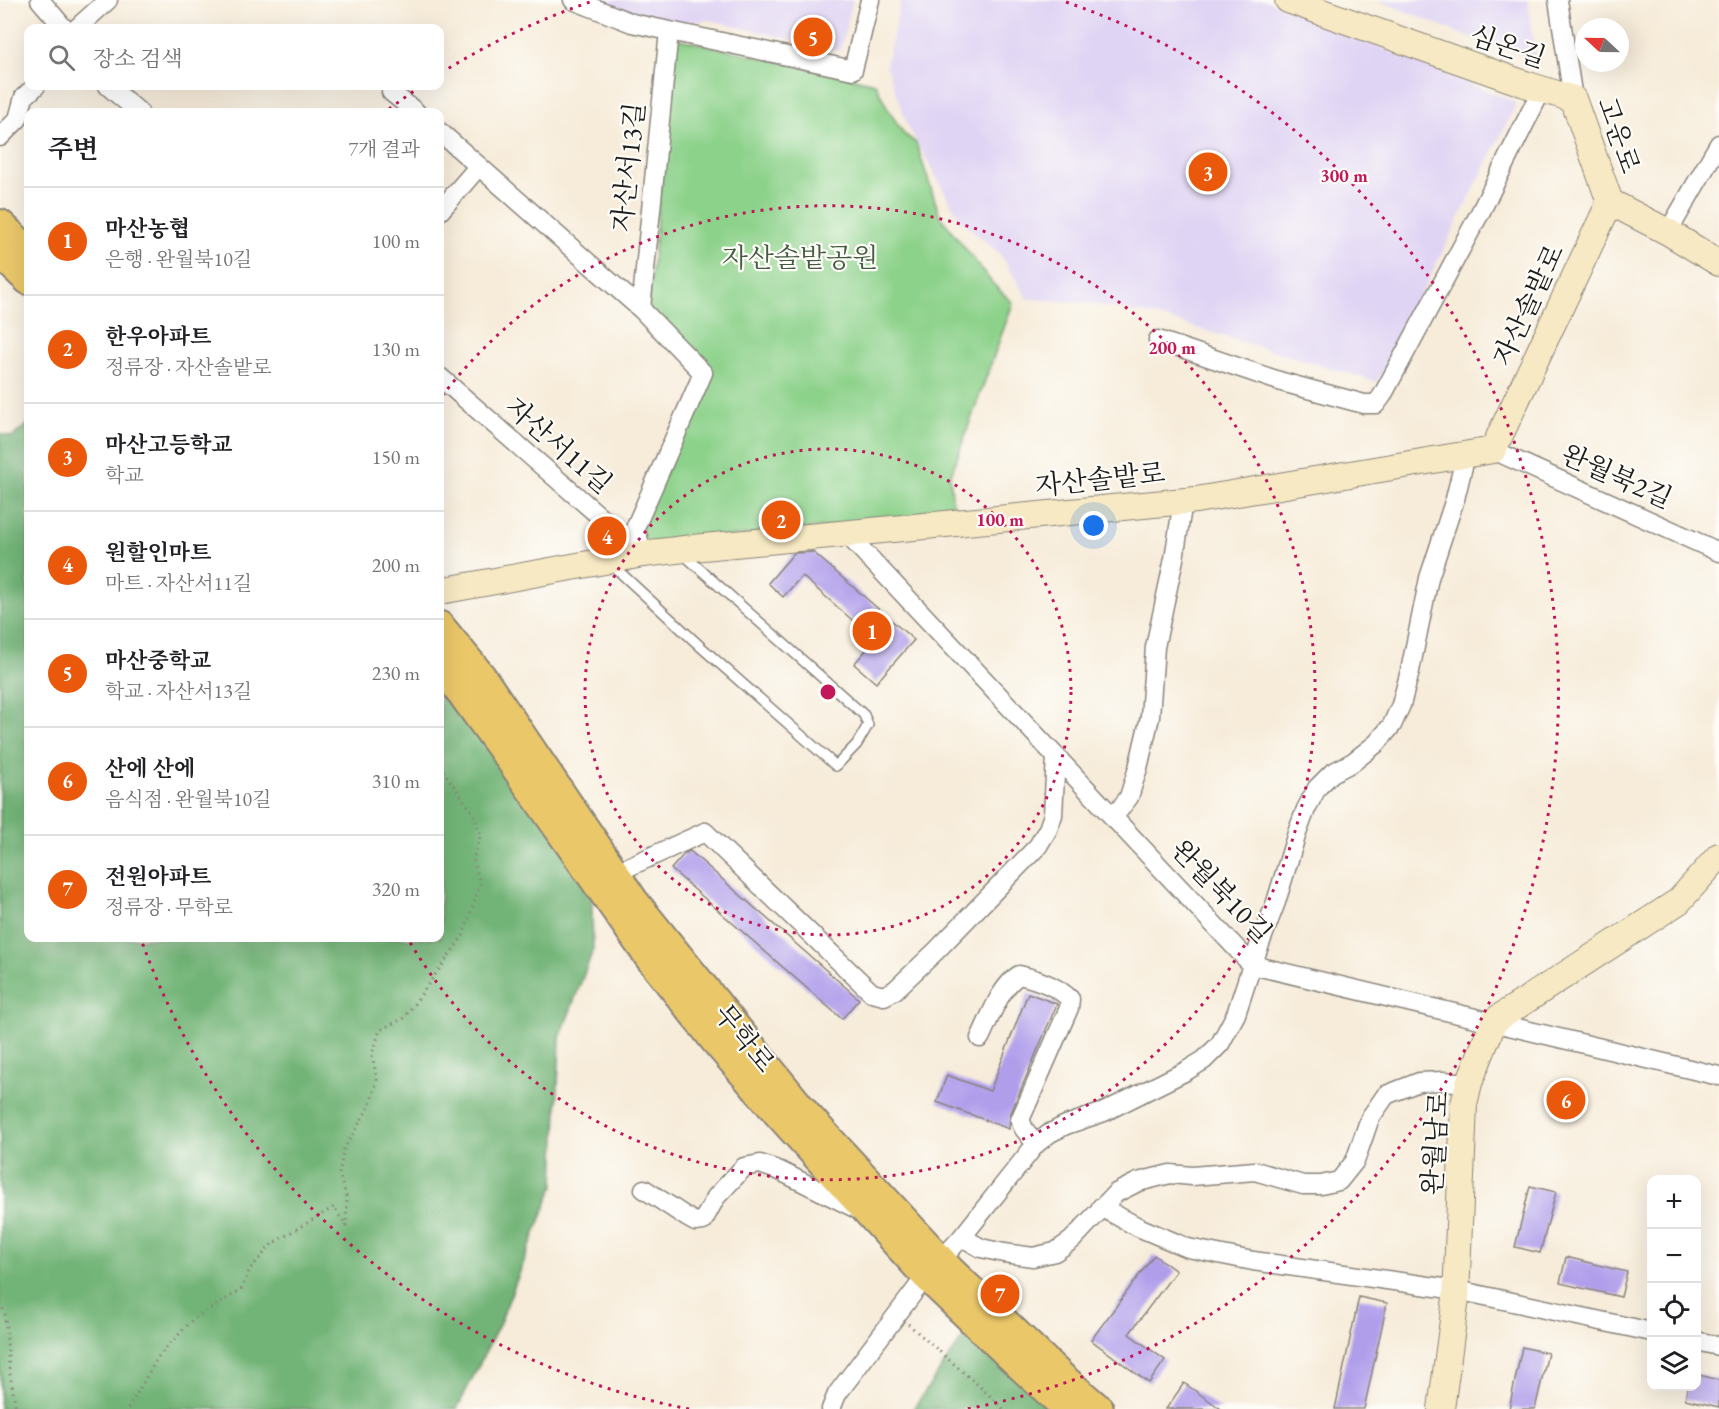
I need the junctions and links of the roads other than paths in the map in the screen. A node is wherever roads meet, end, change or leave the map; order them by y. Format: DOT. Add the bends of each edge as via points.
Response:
graph roads {
  1 [pos="40,0"];
  2 [pos="108,0"];
  3 [pos="573,0"];
  4 [pos="870,0"];
  5 [pos="1288,0"];
  6 [pos="1558,0"];
  7 [pos="61,24"];
  8 [pos="81,24"];
  9 [pos="669,31"];
  10 [pos="1542,89"];
  11 [pos="32,90"];
  12 [pos="113,90"];
  13 [pos="391,92"];
  14 [pos="1573,99"];
  15 [pos="134,108"];
  16 [pos="411,108"];
  17 [pos="444,135"];
  18 [pos="0,137"];
  19 [pos="1719,144"];
  20 [pos="479,166"];
  21 [pos="1610,202"];
  22 [pos="444,206"];
  23 [pos="0,224"];
  24 [pos="1668,232"];
  25 [pos="24,245"];
  26 [pos="0,254"];
  27 [pos="1719,263"];
  28 [pos="24,276"];
  29 [pos="641,309"];
  30 [pos="1158,340"];
  31 [pos="444,380"];
  32 [pos="1492,450"];
  33 [pos="1466,454"];
  34 [pos="1183,501"];
  35 [pos="847,534"];
  36 [pos="679,550"];
  37 [pos="1719,552"];
  38 [pos="643,554"];
  39 [pos="608,561"];
  40 [pos="444,590"];
  41 [pos="444,631"];
  42 [pos="444,670"];
  43 [pos="1056,756"];
  44 [pos="1113,818"];
  45 [pos="1719,856"];
  46 [pos="615,873"];
  47 [pos="1252,965"];
  48 [pos="1494,1021"];
  49 [pos="980,1038"];
  50 [pos="1719,1076"];
  51 [pos="1469,1083"];
  52 [pos="1036,1144"];
  53 [pos="644,1189"];
  54 [pos="1101,1207"];
  55 [pos="871,1215"];
  56 [pos="962,1237"];
  57 [pos="934,1268"];
  58 [pos="1457,1290"];
  59 [pos="1647,1331"];
  60 [pos="1701,1342"];
  61 [pos="1719,1346"];
  62 [pos="831,1409"];
  63 [pos="1067,1409"];
  64 [pos="1099,1409"];
  65 [pos="1442,1409"];
  1 -- 7 [label="street"];
  2 -- 8 [label="street"];
  3 -- 9 [label="street"];
  4 -- 9 [label="street" via="853,70"];
  5 -- 10 [label="main road, 심온길"];
  6 -- 14 [label="street, 고운로"];
  9 -- 29 [label="street, 자산서13길"];
  10 -- 14 [label="main road, 심온길"];
  10 -- 30 [label="street" via="1376,404 1282,382"];
  11 -- 18 [label="street" via="24,97 18,119"];
  12 -- 15 [label="street"];
  13 -- 16 [label="street"];
  14 -- 21 [label="main road, 고운로"];
  17 -- 20 [label="street, 자산서13길"];
  19 -- 24 [label="street"];
  20 -- 22 [label="street"];
  20 -- 29 [label="street, 자산서13길"];
  21 -- 24 [label="main road, 고운로"];
  21 -- 32 [label="main road, 자산솔밭로"];
  23 -- 25 [label="main road"];
  24 -- 27 [label="main road, 고운로"];
  26 -- 28 [label="main road"];
  29 -- 38 [label="street, 자산서13길" via="703,373 635,528"];
  31 -- 38 [label="street, 자산서11길"];
  32 -- 33 [label="main road, 자산솔밭로"];
  32 -- 37 [label="street, 완월북2길"];
  33 -- 34 [label="main road, 자산솔밭로"];
  33 -- 47 [label="street" via="1429,578 1401,705 1392,725 1377,743 1317,788 1306,809"];
  34 -- 35 [label="main road, 자산솔밭로"];
  34 -- 44 [label="street" via="1155,647 1150,717 1129,797"];
  35 -- 36 [label="main road, 자산솔밭로"];
  35 -- 43 [label="street, 완월북10길"];
  36 -- 38 [label="main road, 자산솔밭로"];
  36 -- 39 [label="lane" via="864,715 868,725 857,744 836,766"];
  38 -- 39 [label="main road, 자산솔밭로"];
  39 -- 40 [label="main road, 자산솔밭로"];
  41 -- 46 [label="main road, 무학로" via="482,677"];
  42 -- 55 [label="main road, 무학로" via="685,1004"];
  43 -- 44 [label="street, 완월북10길"];
  43 -- 46 [label="street" via="1053,815 1038,846 936,951 884,996 872,993 705,832"];
  44 -- 47 [label="street, 완월북10길"];
  45 -- 48 [label="main road" via="1679,901"];
  46 -- 57 [label="main road, 무학로"];
  47 -- 48 [label="street, 완월북10길"];
  47 -- 52 [label="street" via="1229,1029 1204,1060 1113,1108 1066,1125"];
  48 -- 50 [label="street, 완월북10길"];
  48 -- 51 [label="main road, 완월남로"];
  49 -- 52 [label="street" via="1002,995 1019,975 1063,992 1070,999 1020,1120"];
  51 -- 54 [label="street" via="1419,1082 1386,1095 1370,1118 1356,1161 1339,1181 1303,1185 1255,1171 1170,1174 1138,1182 1116,1193"];
  51 -- 58 [label="main road, 완월남로" via="1464,1104"];
  52 -- 56 [label="street"];
  53 -- 55 [label="street" via="695,1222 704,1221 716,1197 744,1167 760,1164"];
  54 -- 56 [label="street" via="1072,1240 1055,1252 1033,1257 981,1248"];
  54 -- 58 [label="street" via="1188,1248 1264,1263"];
  55 -- 57 [label="main road, 무학로"];
  56 -- 57 [label="street"];
  57 -- 62 [label="street" via="837,1394"];
  57 -- 63 [label="main road, 무학로" via="1018,1364"];
  57 -- 64 [label="main road, 무학로"];
  58 -- 59 [label="street"];
  58 -- 65 [label="main road, 완월남로"];
  60 -- 61 [label="street"];
}
